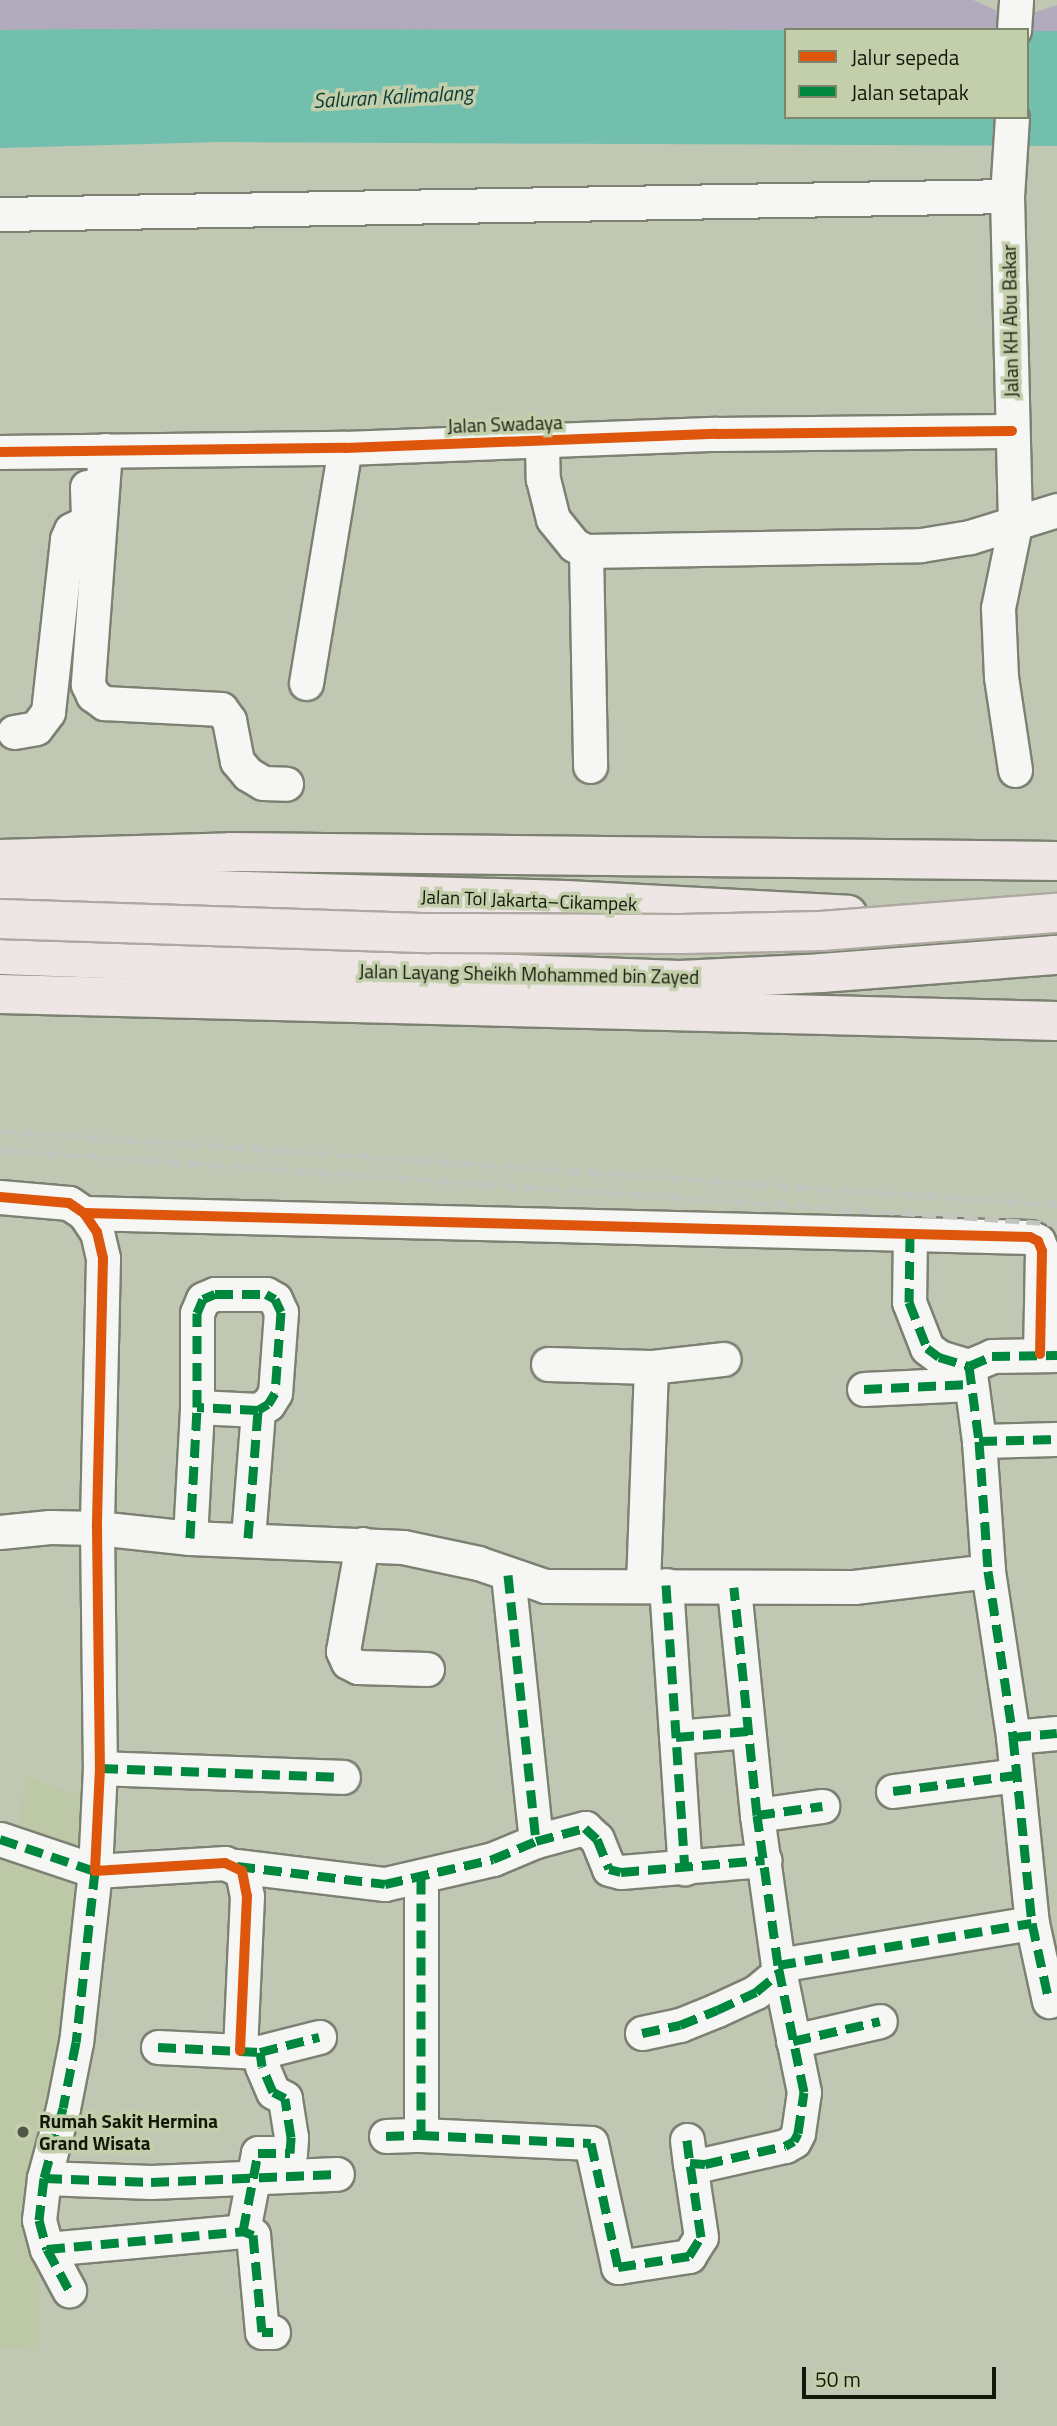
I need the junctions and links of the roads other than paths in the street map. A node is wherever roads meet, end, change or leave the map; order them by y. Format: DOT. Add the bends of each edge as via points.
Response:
graph roads {
  1 [pos="1012,119"];
  2 [pos="1007,196"];
  3 [pos="0,214"];
  4 [pos="1012,431"];
  5 [pos="542,440"];
  6 [pos="345,448"];
  7 [pos="96,450"];
  8 [pos="0,452"];
  9 [pos="1057,510"];
  10 [pos="1014,525"];
  11 [pos="586,551"];
  12 [pos="306,683"];
  13 [pos="14,732"];
  14 [pos="590,766"];
  15 [pos="1015,770"];
  16 [pos="286,784"];
  17 [pos="0,859"];
  18 [pos="1057,861"];
  19 [pos="0,884"];
  20 [pos="1057,913"];
  21 [pos="0,919"];
  22 [pos="1057,923"];
  23 [pos="1057,954"];
  24 [pos="0,955"];
  25 [pos="0,994"];
  26 [pos="1057,1021"];
  27 [pos="0,1197"];
  28 [pos="84,1213"];
  29 [pos="910,1234"];
  30 [pos="1049,1355"];
  31 [pos="724,1359"];
  32 [pos="548,1364"];
  33 [pos="651,1367"];
  34 [pos="970,1375"];
  35 [pos="863,1389"];
  36 [pos="197,1407"];
  37 [pos="258,1410"];
  38 [pos="1057,1439"];
  39 [pos="979,1441"];
  40 [pos="97,1528"];
  41 [pos="0,1532"];
  42 [pos="190,1538"];
  43 [pos="248,1538"];
  44 [pos="362,1544"];
  45 [pos="988,1571"];
  46 [pos="508,1575"];
  47 [pos="655,1585"];
  48 [pos="734,1587"];
  49 [pos="427,1669"];
  50 [pos="748,1731"];
  51 [pos="1057,1733"];
  52 [pos="676,1737"];
  53 [pos="1013,1737"];
  54 [pos="100,1768"];
  55 [pos="1016,1775"];
  56 [pos="343,1777"];
  57 [pos="893,1791"];
  58 [pos="822,1806"];
  59 [pos="757,1815"];
  60 [pos="0,1839"];
  61 [pos="536,1841"];
  62 [pos="765,1860"];
  63 [pos="236,1866"];
  64 [pos="685,1868"];
  65 [pos="95,1871"];
  66 [pos="421,1876"];
  67 [pos="1032,1923"];
  68 [pos="779,1969"];
  69 [pos="1049,2001"];
  70 [pos="880,2021"];
  71 [pos="642,2033"];
  72 [pos="320,2037"];
  73 [pos="793,2042"];
  74 [pos="158,2047"];
  75 [pos="250,2051"];
  76 [pos="421,2135"];
  77 [pos="386,2136"];
  78 [pos="337,2174"];
  79 [pos="44,2178"];
  80 [pos="254,2178"];
  81 [pos="243,2231"];
  82 [pos="47,2249"];
  83 [pos="69,2290"];
  84 [pos="273,2332"];
  1 -- 2 [label="street, Jalan KH Abu Bakar"];
  2 -- 3 [label="street"];
  2 -- 4 [label="street, Jalan KH Abu Bakar"];
  4 -- 5 [label="street, Jalan Swadaya"];
  4 -- 10 [label="street, Jalan KH Abu Bakar"];
  5 -- 6 [label="street, Jalan Swadaya"];
  5 -- 11 [label="street" via="543,479 553,519 574,545"];
  6 -- 7 [label="street, Jalan Swadaya"];
  6 -- 12 [label="street"];
  7 -- 8 [label="street, Jalan Swadaya"];
  7 -- 13 [label="street" via="88,517 67,539 48,712 36,728"];
  7 -- 16 [label="street" via="88,684 93,695 104,703 221,709 229,720 237,761 247,774 263,783"];
  9 -- 10 [label="street"];
  10 -- 11 [label="street" via="921,545"];
  10 -- 15 [label="street, Jalan KH Abu Bakar" via="999,608 1001,677"];
  11 -- 14 [label="street"];
  17 -- 18 [label="highway" via="231,852"];
  19 -- 22 [label="highway, Jalan Tol Jakarta–Cikampek" via="566,900"];
  20 -- 21 [label="highway, Jalan Layang Sheikh Mohammed bin Zayed, bridge" via="821,931 681,934 402,932"];
  23 -- 24 [label="highway, Jalan Layang Sheikh Mohammed bin Zayed" via="680,980"];
  25 -- 26 [label="highway"];
  27 -- 28 [label="street" via="69,1203"];
  28 -- 29 [label="street"];
  28 -- 40 [label="street" via="97,1232 103,1258"];
  29 -- 30 [label="street" via="1038,1241"];
  29 -- 34 [label="street" via="909,1302 916,1326 927,1348"];
  30 -- 34 [label="street" via="992,1356"];
  31 -- 33 [label="street"];
  32 -- 33 [label="street"];
  33 -- 47 [label="street"];
  34 -- 35 [label="street"];
  34 -- 39 [label="street"];
  36 -- 37 [label="street"];
  36 -- 37 [label="street" via="197,1313 203,1300 225,1293 266,1294 275,1299 281,1312 275,1393"];
  36 -- 42 [label="street"];
  37 -- 43 [label="street"];
  38 -- 39 [label="street"];
  39 -- 45 [label="street"];
  40 -- 41 [label="street"];
  40 -- 42 [label="street"];
  40 -- 54 [label="street"];
  42 -- 43 [label="street"];
  43 -- 44 [label="street"];
  44 -- 46 [label="street" via="445,1555"];
  44 -- 49 [label="street" via="343,1651 348,1662 358,1667"];
  45 -- 48 [label="street" via="854,1587"];
  45 -- 53 [label="street"];
  46 -- 47 [label="street" via="545,1586"];
  46 -- 61 [label="street"];
  47 -- 48 [label="street"];
  47 -- 52 [label="street"];
  48 -- 50 [label="street"];
  50 -- 52 [label="street"];
  50 -- 59 [label="street"];
  51 -- 53 [label="street"];
  52 -- 64 [label="street"];
  53 -- 55 [label="street"];
  54 -- 56 [label="street"];
  54 -- 65 [label="street"];
  55 -- 57 [label="street"];
  55 -- 67 [label="street"];
  58 -- 59 [label="street"];
  59 -- 62 [label="street"];
  60 -- 65 [label="street"];
  61 -- 64 [label="street" via="585,1828 597,1839 609,1869"];
  61 -- 66 [label="street" via="510,1854"];
  62 -- 64 [label="street"];
  62 -- 68 [label="street"];
  63 -- 65 [label="street"];
  63 -- 66 [label="street" via="374,1884"];
  63 -- 75 [label="street" via="246,1880"];
  65 -- 79 [label="street" via="76,2042"];
  66 -- 76 [label="street"];
  67 -- 68 [label="street"];
  67 -- 69 [label="street"];
  68 -- 71 [label="street" via="756,1992 680,2025"];
  68 -- 73 [label="street"];
  70 -- 73 [label="street"];
  72 -- 75 [label="street"];
  73 -- 76 [label="street" via="804,2092 794,2141 705,2164 688,2152 701,2237 689,2256 618,2267 591,2143"];
  74 -- 75 [label="street"];
  75 -- 80 [label="street" via="273,2092 285,2098 291,2137 290,2153 258,2153"];
  76 -- 77 [label="street"];
  78 -- 80 [label="street"];
  79 -- 80 [label="street" via="151,2182"];
  79 -- 82 [label="street" via="40,2220"];
  80 -- 81 [label="street"];
  81 -- 82 [label="street"];
  81 -- 84 [label="street" via="253,2235 262,2332"];
  82 -- 83 [label="street"];
}
